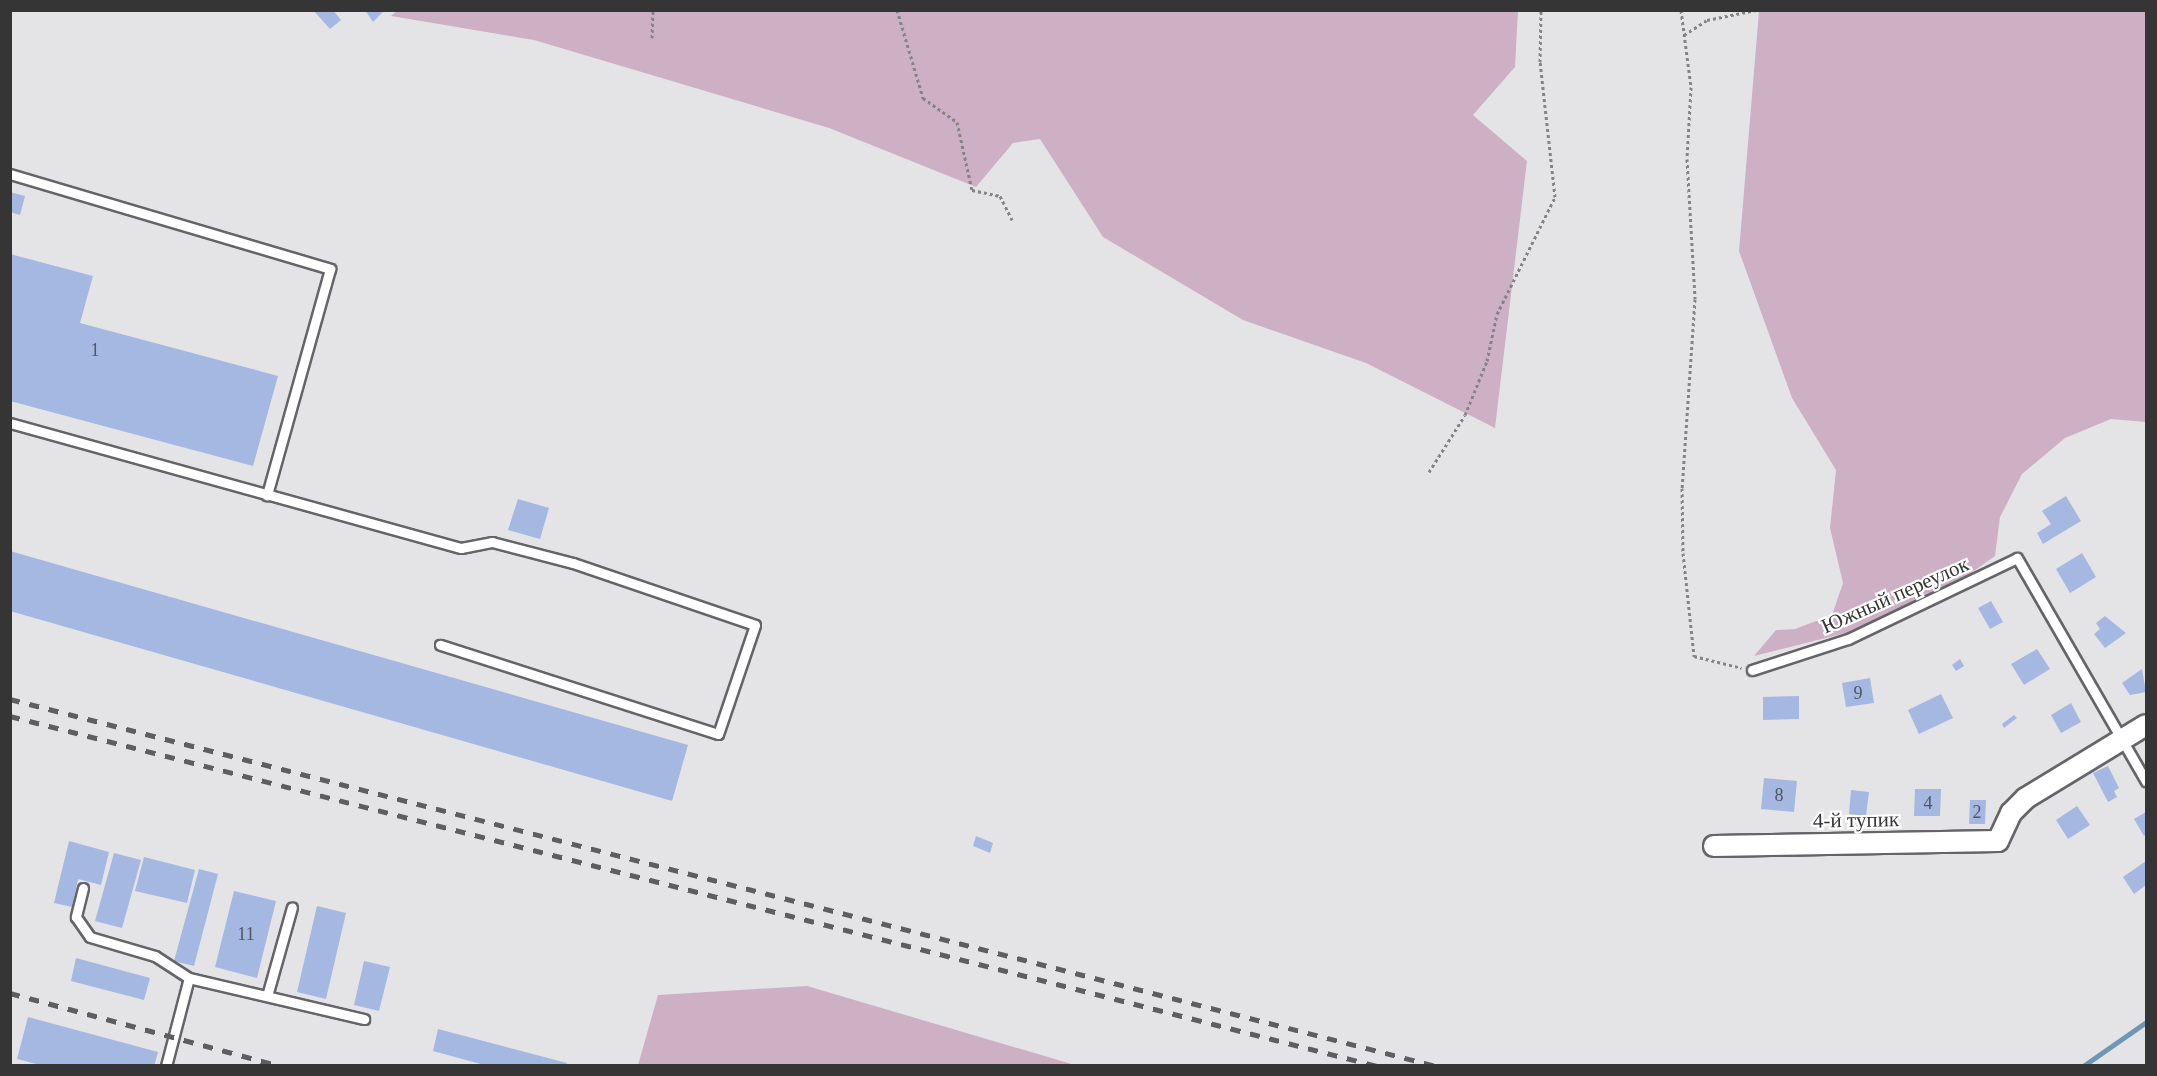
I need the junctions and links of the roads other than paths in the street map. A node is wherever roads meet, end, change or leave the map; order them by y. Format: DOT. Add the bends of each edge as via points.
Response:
graph roads {
  1 [pos="10,174"];
  2 [pos="10,423"];
  3 [pos="267,495"];
  4 [pos="440,645"];
  5 [pos="1752,670"];
  6 [pos="2146,725"];
  7 [pos="2122,741"];
  8 [pos="2146,781"];
  9 [pos="1714,846"];
  10 [pos="83,888"];
  11 [pos="292,907"];
  12 [pos="189,978"];
  13 [pos="267,996"];
  14 [pos="364,1019"];
  15 [pos="166,1065"];
  1 -- 3 [label="lane" via="330,269"];
  2 -- 3 [label="lane"];
  3 -- 4 [label="lane" via="461,548 492,542 573,563 755,625 717,734"];
  5 -- 7 [label="lane, Южный переулок" via="1848,639 2017,558"];
  6 -- 7 [label="street"];
  7 -- 8 [label="lane"];
  7 -- 9 [label="street, 4-й тупик" via="2026,798 2011,813 1998,841"];
  10 -- 12 [label="lane" via="76,917 90,937 155,956"];
  11 -- 13 [label="lane"];
  12 -- 13 [label="lane"];
  12 -- 15 [label="lane"];
  13 -- 14 [label="lane"];
}
